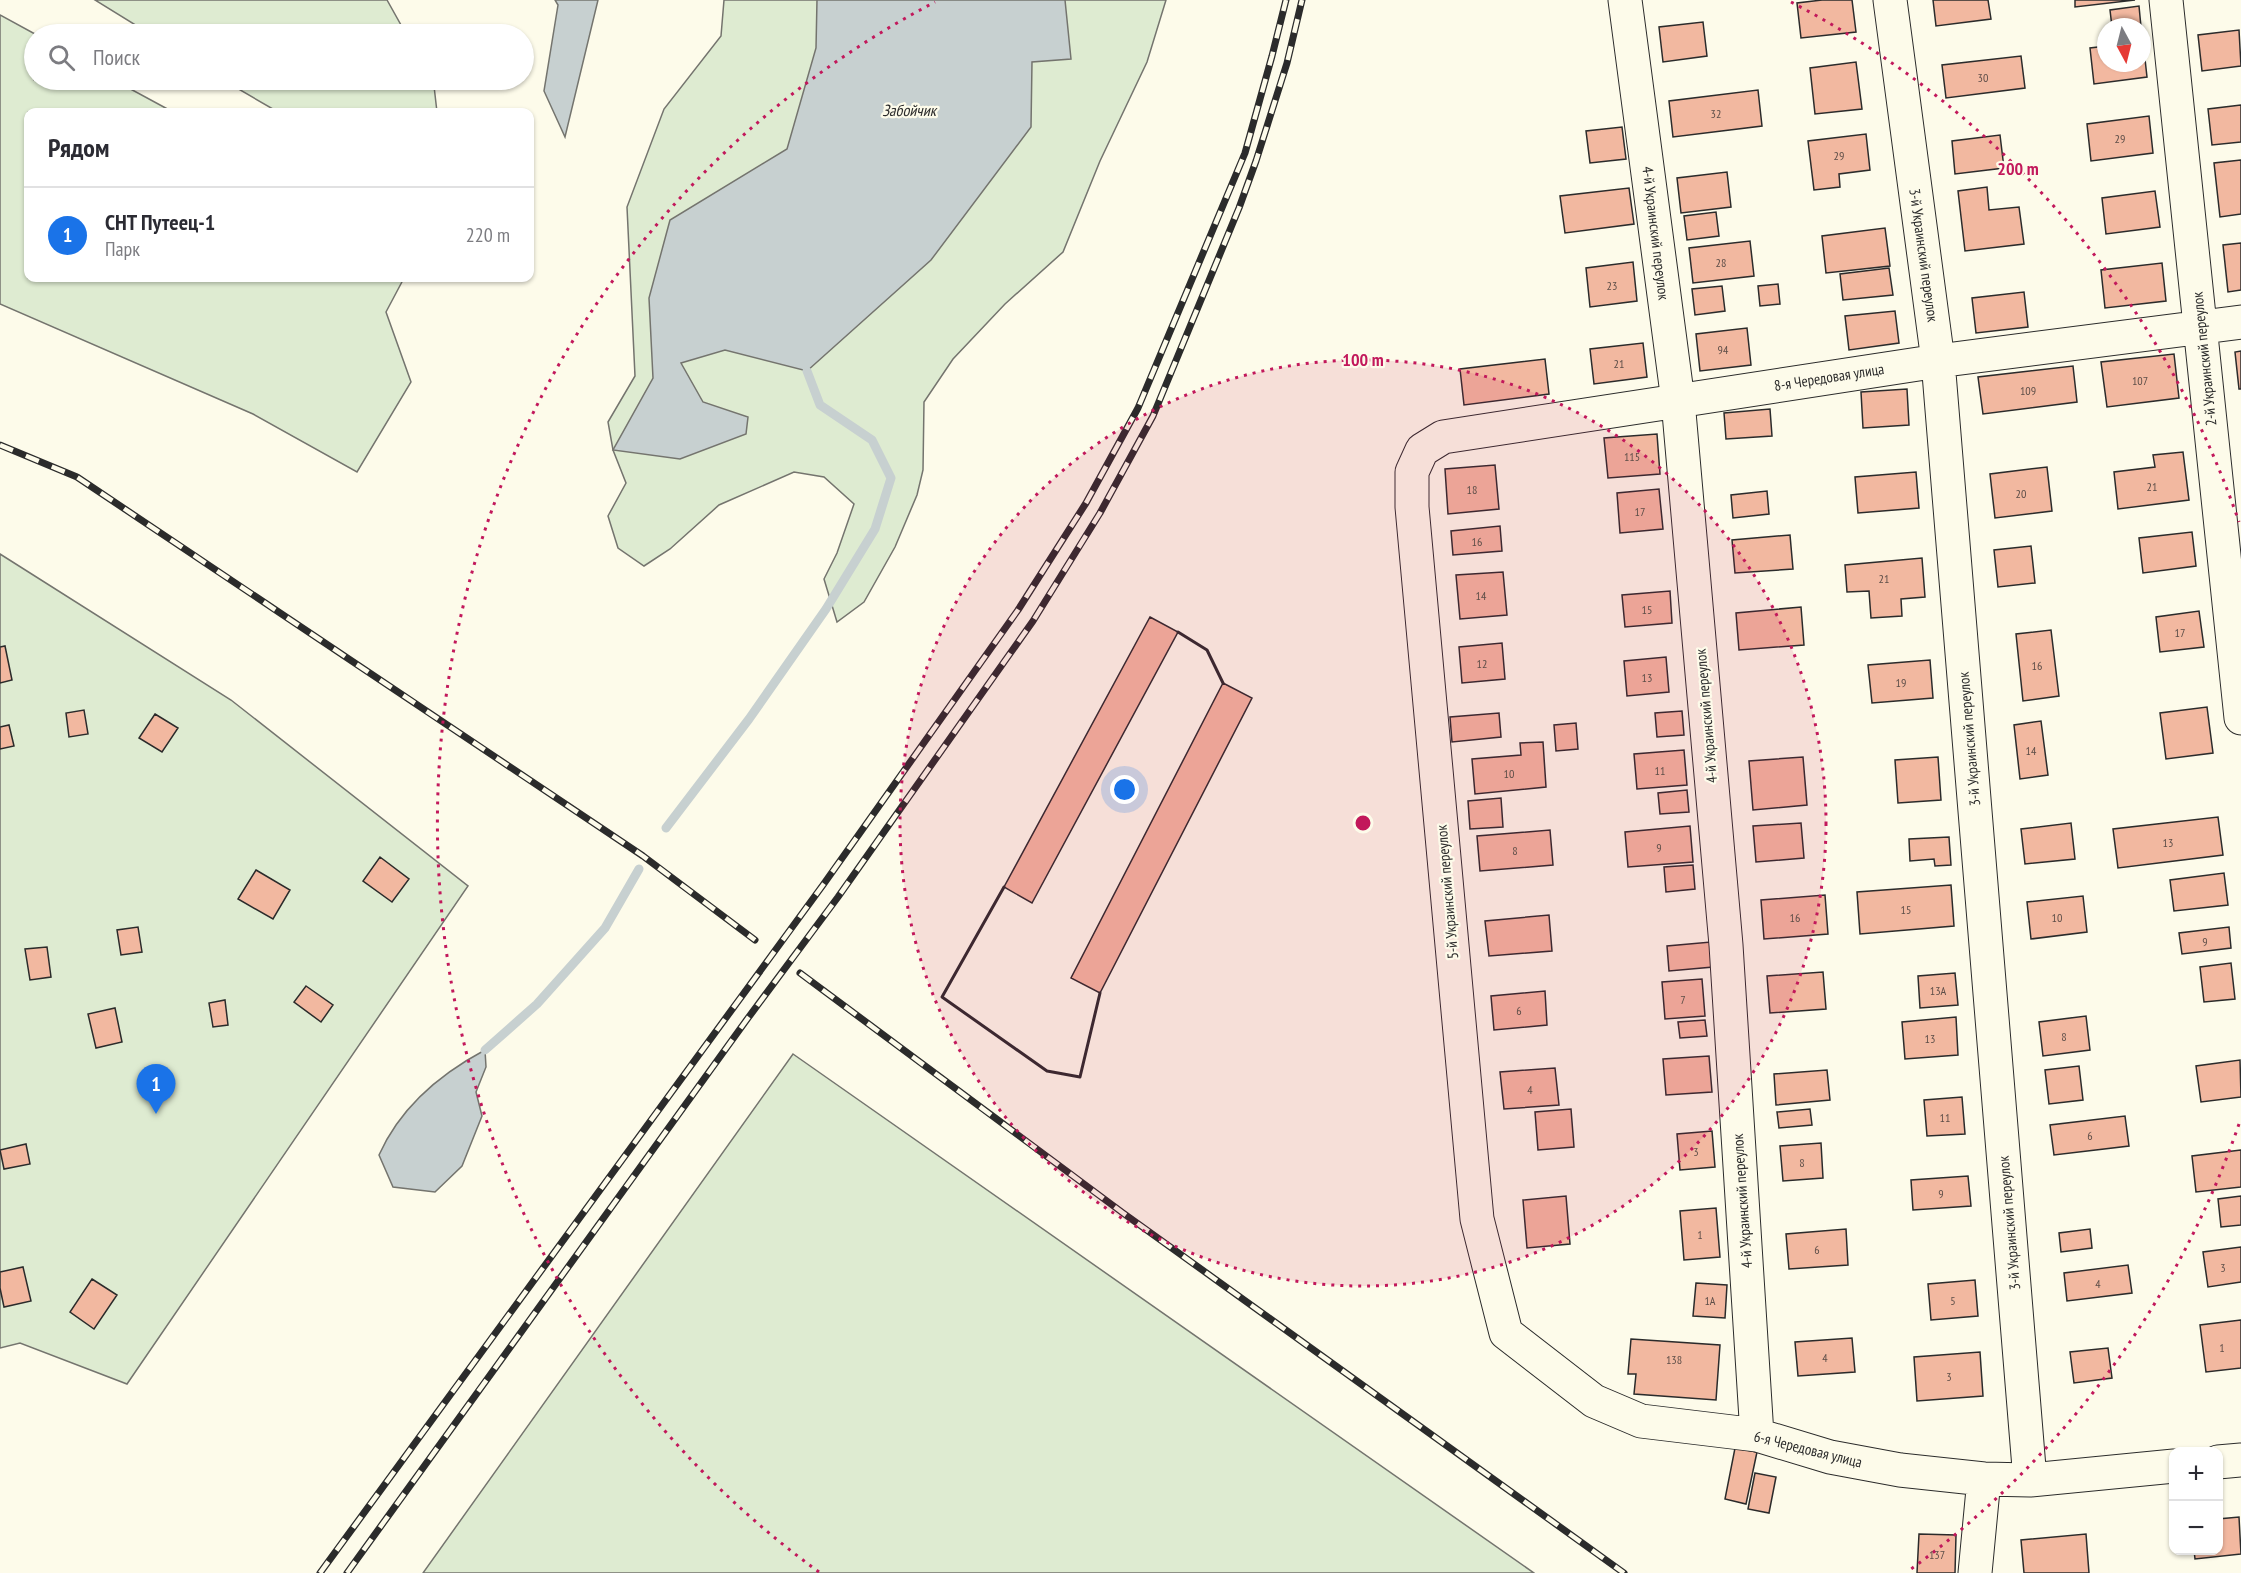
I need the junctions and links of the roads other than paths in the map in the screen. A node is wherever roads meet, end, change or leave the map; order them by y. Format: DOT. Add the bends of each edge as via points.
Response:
graph roads {
  1 [pos="1625,0"];
  2 [pos="1890,0"];
  3 [pos="2166,0"];
  4 [pos="2241,322"];
  5 [pos="2201,328"];
  6 [pos="1938,361"];
  7 [pos="1678,401"];
  8 [pos="1422,450"];
  9 [pos="2241,718"];
  10 [pos="1506,1333"];
  11 [pos="1757,1435"];
  12 [pos="2241,1460"];
  13 [pos="2223,1462"];
  14 [pos="2169,1466"];
  15 [pos="1984,1479"];
  16 [pos="2030,1480"];
  17 [pos="1975,1573"];
  1 -- 7 [label="street, 4-й Украинский переулок"];
  2 -- 6 [label="street, 3-й Украинский переулок"];
  3 -- 5 [label="street, 2-й Украинский переулок"];
  4 -- 5 [label="street, 8-я Чередовая улица"];
  5 -- 6 [label="street, 8-я Чередовая улица"];
  5 -- 9 [label="street, 2-й Украинский переулок"];
  6 -- 7 [label="street, 8-я Чередовая улица"];
  6 -- 16 [label="street, 3-й Украинский переулок"];
  7 -- 8 [label="street, 8-я Чередовая улица" via="1443,437"];
  7 -- 11 [label="street, 4-й Украинский переулок" via="1726,945"];
  8 -- 10 [label="street, 5-й Украинский переулок" via="1412,472 1412,507 1474,1195"];
  10 -- 11 [label="street, 6-я Чередовая улица" via="1594,1401 1641,1420"];
  11 -- 15 [label="street, 6-я Чередовая улица" via="1830,1457"];
  12 -- 13 [label="street"];
  14 -- 16 [label="street, 6-я Чередовая улица"];
  15 -- 16 [label="street, 6-я Чередовая улица"];
  15 -- 17 [label="street"];
}
